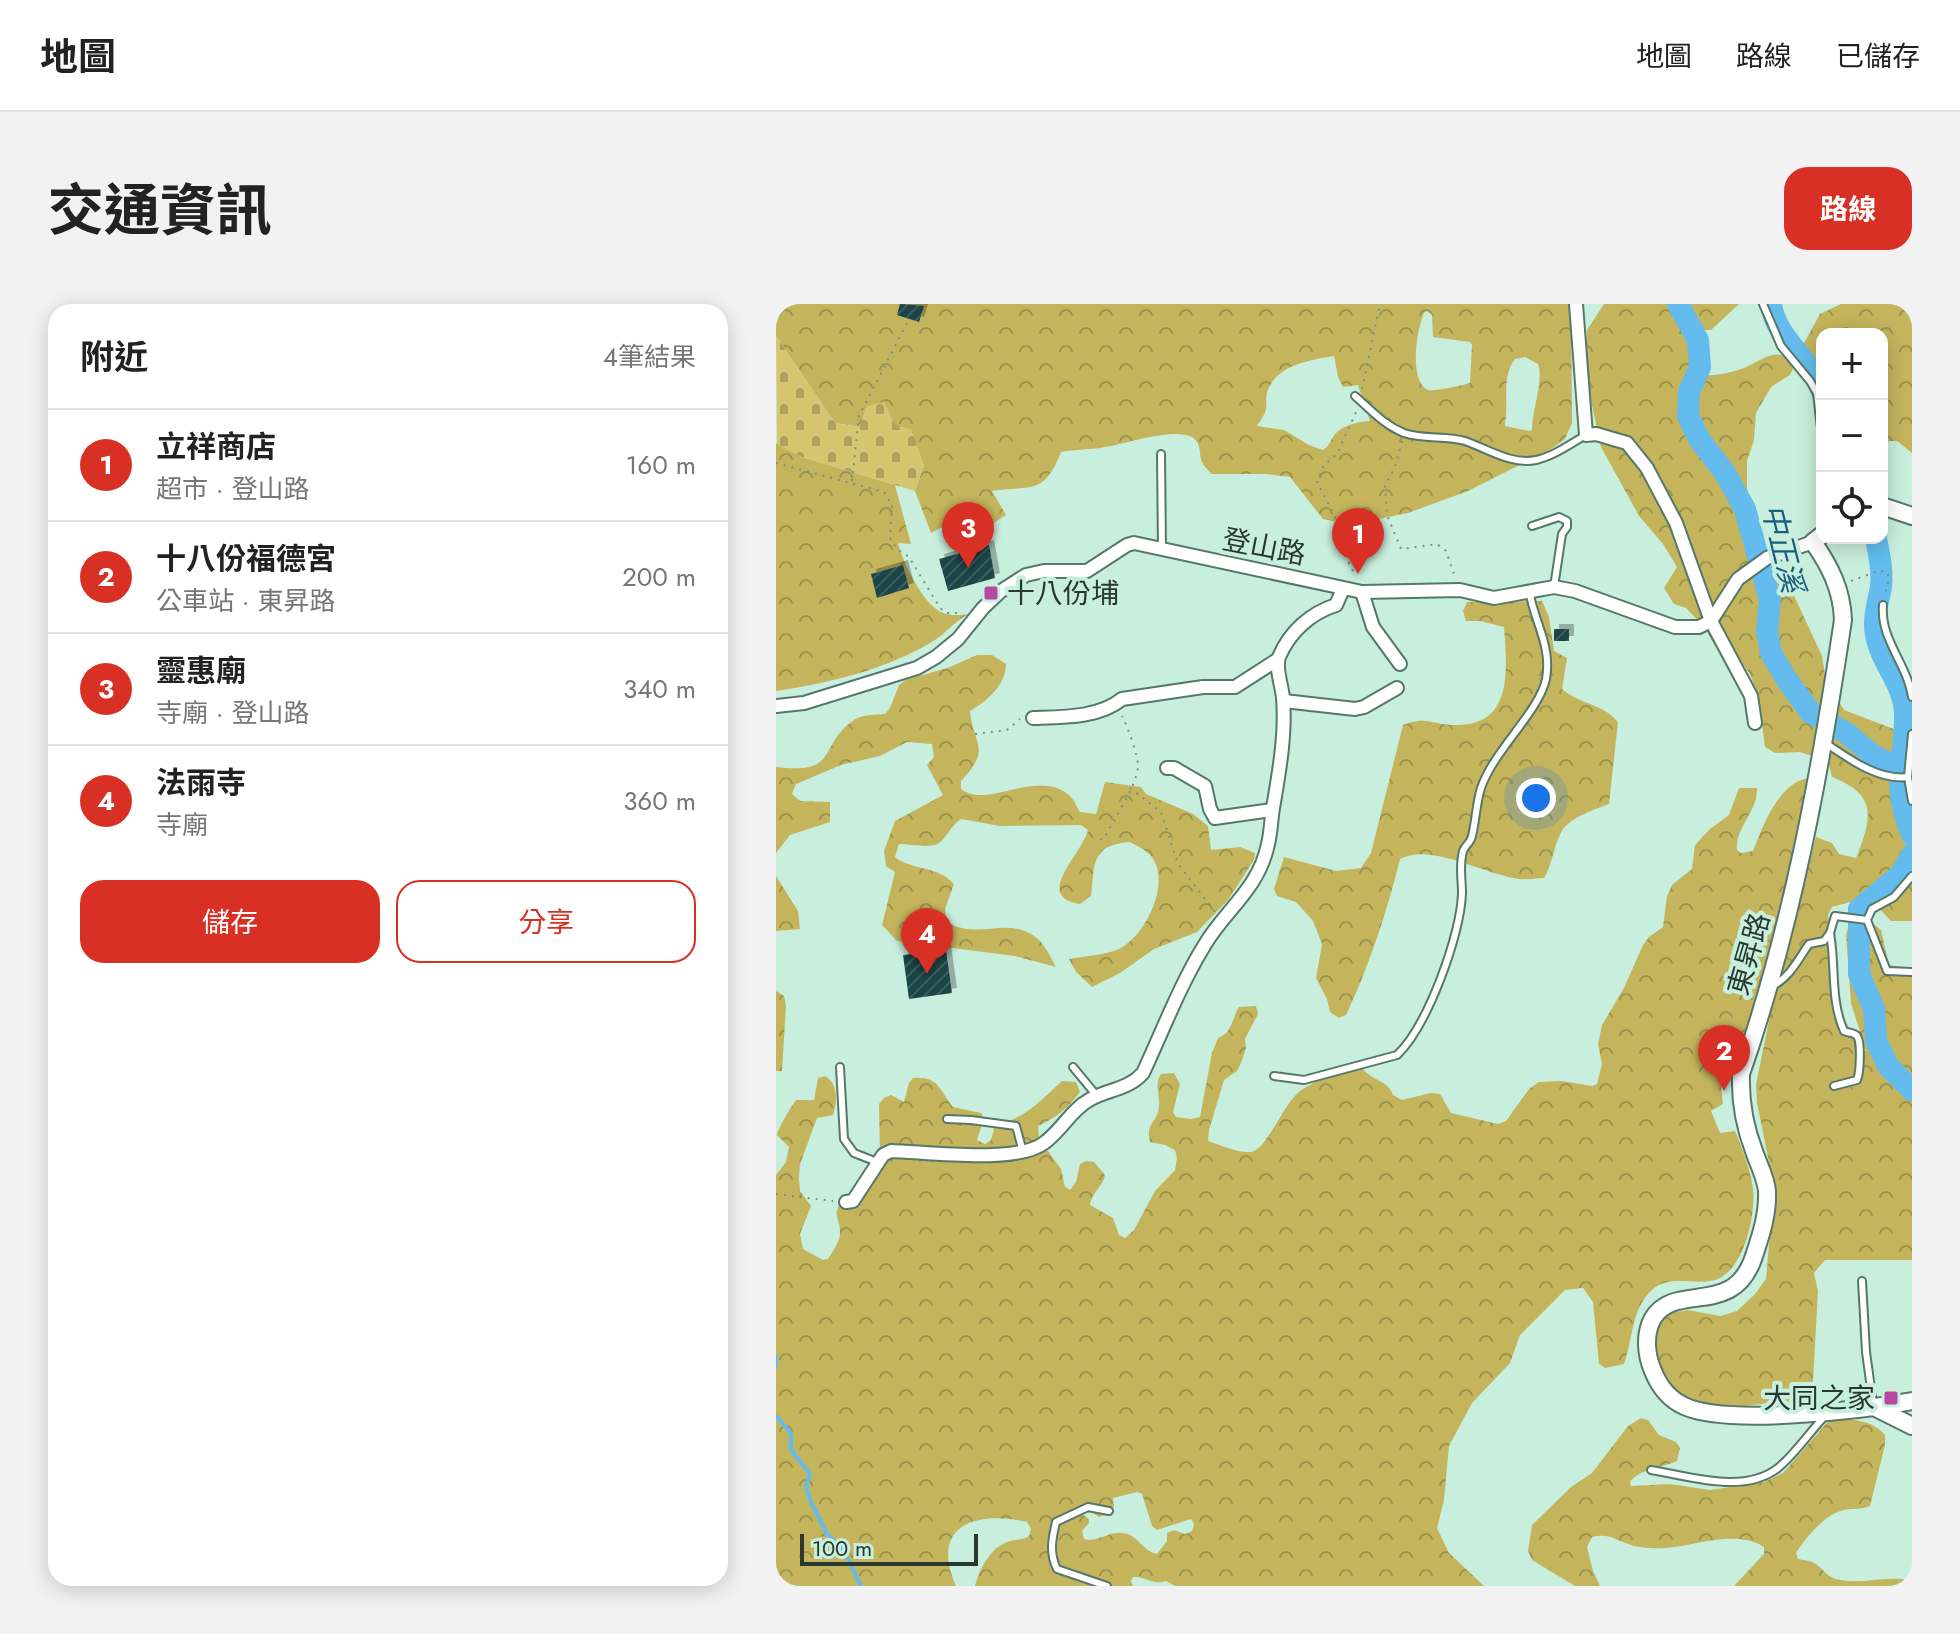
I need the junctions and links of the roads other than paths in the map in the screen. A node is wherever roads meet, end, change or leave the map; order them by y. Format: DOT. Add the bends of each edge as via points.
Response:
graph roads {
  1 [pos="1576,304"];
  2 [pos="1763,304"];
  3 [pos="1358,398"];
  4 [pos="1818,400"];
  5 [pos="1586,435"];
  6 [pos="1161,454"];
  7 [pos="1888,506"];
  8 [pos="1912,516"];
  9 [pos="1532,526"];
  10 [pos="1816,539"];
  11 [pos="1821,544"];
  12 [pos="1162,551"];
  13 [pos="1554,587"];
  14 [pos="1343,589"];
  15 [pos="1529,590"];
  16 [pos="1362,592"];
  17 [pos="1883,605"];
  18 [pos="1711,621"];
  19 [pos="1277,660"];
  20 [pos="1400,664"];
  21 [pos="1397,688"];
  22 [pos="1912,697"];
  23 [pos="1284,701"];
  24 [pos="776,706"];
  25 [pos="1033,718"];
  26 [pos="1755,723"];
  27 [pos="1827,726"];
  28 [pos="1912,734"];
  29 [pos="1167,768"];
  30 [pos="1908,777"];
  31 [pos="1912,801"];
  32 [pos="1272,810"];
  33 [pos="1912,876"];
  34 [pos="1867,920"];
  35 [pos="1830,933"];
  36 [pos="1912,972"];
  37 [pos="1767,988"];
  38 [pos="840,1067"];
  39 [pos="1073,1067"];
  40 [pos="1274,1076"];
  41 [pos="1834,1086"];
  42 [pos="1097,1096"];
  43 [pos="947,1119"];
  44 [pos="1023,1152"];
  45 [pos="877,1162"];
  46 [pos="846,1202"];
  47 [pos="1862,1281"];
  48 [pos="1912,1401"];
  49 [pos="1874,1407"];
  50 [pos="1829,1411"];
  51 [pos="1912,1426"];
  52 [pos="1651,1470"];
  53 [pos="1109,1511"];
  54 [pos="1107,1586"];
  1 -- 5 [label="street"];
  2 -- 4 [label="lane" via="1781,346"];
  3 -- 5 [label="lane" via="1378,419 1404,433 1464,441 1517,460 1551,455"];
  5 -- 18 [label="street" via="1627,443 1647,468 1676,523"];
  6 -- 12 [label="lane"];
  7 -- 8 [label="street"];
  9 -- 13 [label="lane" via="1559,517 1567,521"];
  10 -- 18 [label="street" via="1761,562 1730,590"];
  11 -- 27 [label="street, 東昇路" via="1843,601"];
  12 -- 14 [label="street, 登山路"];
  12 -- 24 [label="street, 登山路" via="1134,543 1087,571 1026,575 1001,591 958,639 917,668 804,703"];
  13 -- 15 [label="street, 登山路"];
  13 -- 18 [label="street, 登山路" via="1675,627"];
  14 -- 16 [label="street, 登山路"];
  14 -- 19 [label="street" via="1336,605 1306,620 1291,636"];
  15 -- 16 [label="street, 登山路" via="1494,598 1460,590"];
  15 -- 40 [label="lane" via="1546,645 1546,681 1482,786 1471,841 1464,848 1452,942 1425,1017 1397,1055 1304,1080"];
  16 -- 20 [label="street" via="1373,627"];
  17 -- 22 [label="lane" via="1886,634"];
  18 -- 26 [label="street" via="1751,696"];
  19 -- 23 [label="street"];
  19 -- 25 [label="street" via="1235,687 1122,699 1090,714"];
  21 -- 23 [label="street" via="1355,709"];
  23 -- 32 [label="street"];
  27 -- 30 [label="lane" via="1857,764"];
  27 -- 37 [label="street, 東昇路" via="1800,871"];
  28 -- 30 [label="lane"];
  29 -- 32 [label="street" via="1205,786 1215,818"];
  30 -- 31 [label="lane"];
  32 -- 42 [label="street" via="1263,863 1188,975 1143,1073 1134,1084"];
  33 -- 34 [label="lane" via="1894,897 1872,909"];
  34 -- 35 [label="lane" via="1835,916"];
  34 -- 36 [label="lane" via="1887,971"];
  35 -- 37 [label="lane" via="1824,941 1809,944 1778,984"];
  35 -- 41 [label="lane" via="1839,1021 1844,1031 1859,1038 1860,1069 1857,1080"];
  37 -- 50 [label="street, 東昇路" via="1741,1074 1746,1129 1767,1188 1765,1220 1753,1260 1733,1289 1661,1309 1648,1330 1647,1357 1666,1394 1683,1406 1714,1415"];
  38 -- 45 [label="lane" via="844,1139 854,1153"];
  39 -- 42 [label="lane"];
  42 -- 44 [label="street" via="1043,1144"];
  43 -- 44 [label="lane" via="1016,1126"];
  44 -- 45 [label="street" via="891,1151"];
  45 -- 46 [label="street" via="853,1201"];
  47 -- 49 [label="lane"];
  48 -- 49 [label="street, 東昇路"];
  49 -- 50 [label="street, 東昇路"];
  49 -- 51 [label="street"];
  50 -- 52 [label="lane" via="1782,1465 1756,1479 1719,1481"];
  53 -- 54 [label="lane" via="1088,1507 1056,1522 1052,1542 1057,1569"];
}
